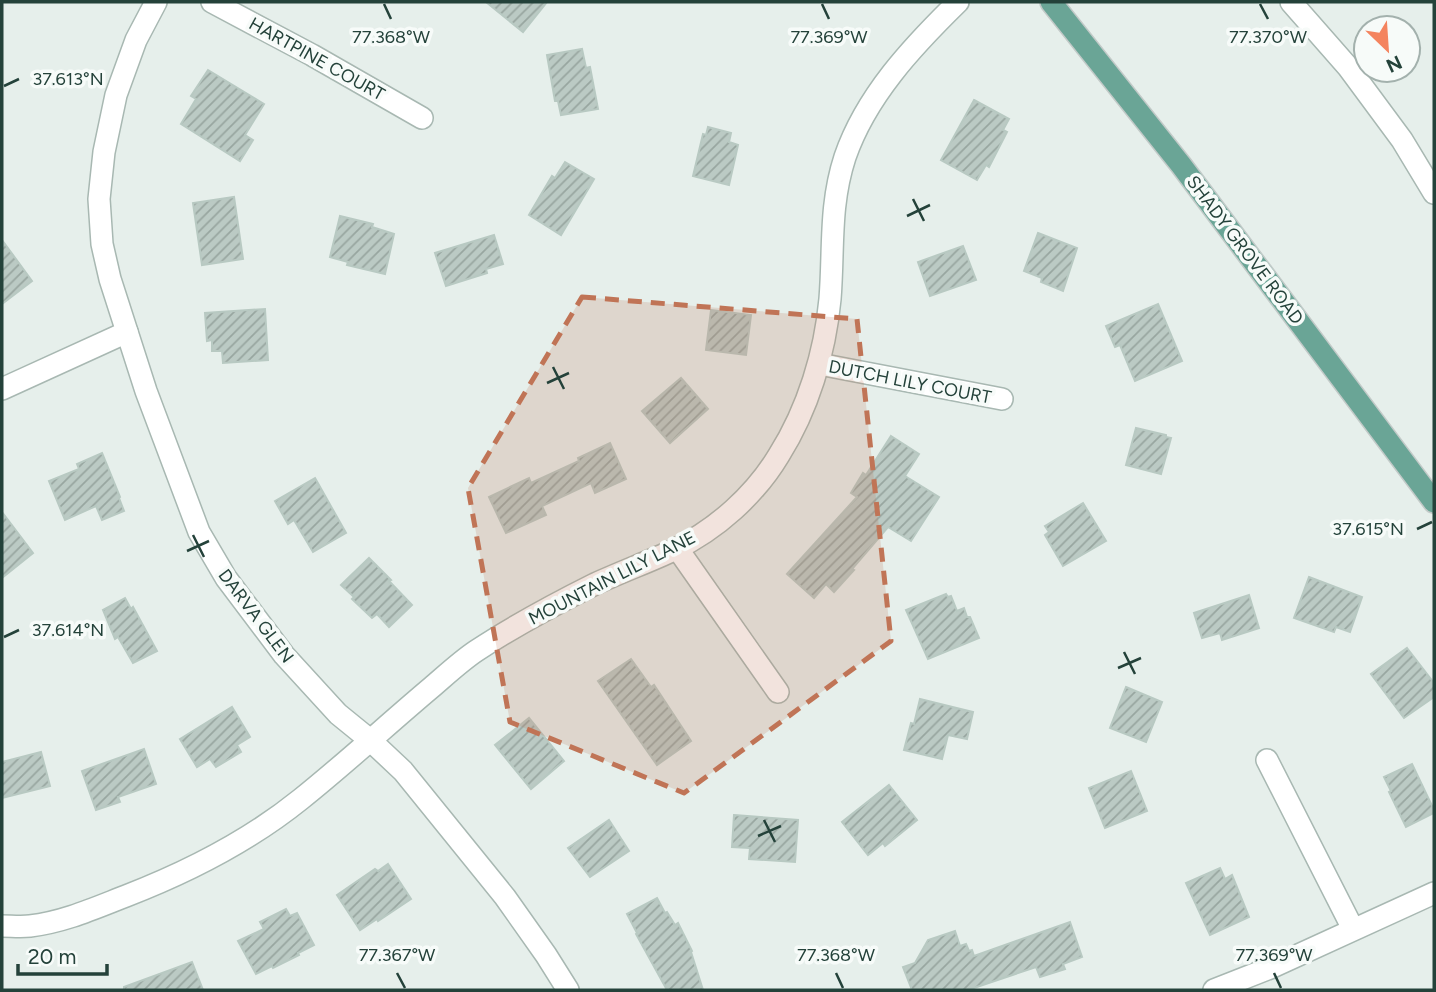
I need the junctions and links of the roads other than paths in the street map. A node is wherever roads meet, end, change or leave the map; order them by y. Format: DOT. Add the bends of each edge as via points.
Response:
graph roads {
  1 [pos="156,2"];
  2 [pos="212,2"];
  3 [pos="958,2"];
  4 [pos="1051,2"];
  5 [pos="1291,2"];
  6 [pos="422,118"];
  7 [pos="1434,193"];
  8 [pos="127,332"];
  9 [pos="819,364"];
  10 [pos="2,389"];
  11 [pos="1002,399"];
  12 [pos="1434,502"];
  13 [pos="677,548"];
  14 [pos="778,692"];
  15 [pos="370,740"];
  16 [pos="1267,760"];
  17 [pos="1434,893"];
  18 [pos="2,926"];
  19 [pos="1353,929"];
  20 [pos="568,990"];
  21 [pos="1214,990"];
  1 -- 8 [label="street, DARVA GLEN" via="116,95 99,200 110,279"];
  2 -- 6 [label="street, HARTPINE COURT"];
  3 -- 9 [label="street, MOUNTAIN LILY LANE" via="885,83 862,115 845,158 834,203 830,300"];
  4 -- 12 [label="main road, SHADY GROVE ROAD" via="1181,165"];
  5 -- 7 [label="street" via="1348,67"];
  8 -- 10 [label="street"];
  8 -- 15 [label="street, DARVA GLEN" via="199,532 226,578 284,655 338,714"];
  9 -- 11 [label="street, DUTCH LILY COURT"];
  9 -- 13 [label="street, MOUNTAIN LILY LANE" via="803,409 754,490 718,523"];
  13 -- 14 [label="street"];
  13 -- 15 [label="street, MOUNTAIN LILY LANE" via="597,584 474,652"];
  15 -- 18 [label="street, MOUNTAIN LILY LANE" via="299,801 246,838 167,880 69,918"];
  15 -- 20 [label="street, DARVA GLEN" via="402,771 505,897"];
  16 -- 19 [label="street"];
  17 -- 19 [label="street"];
  19 -- 21 [label="street"];
}
